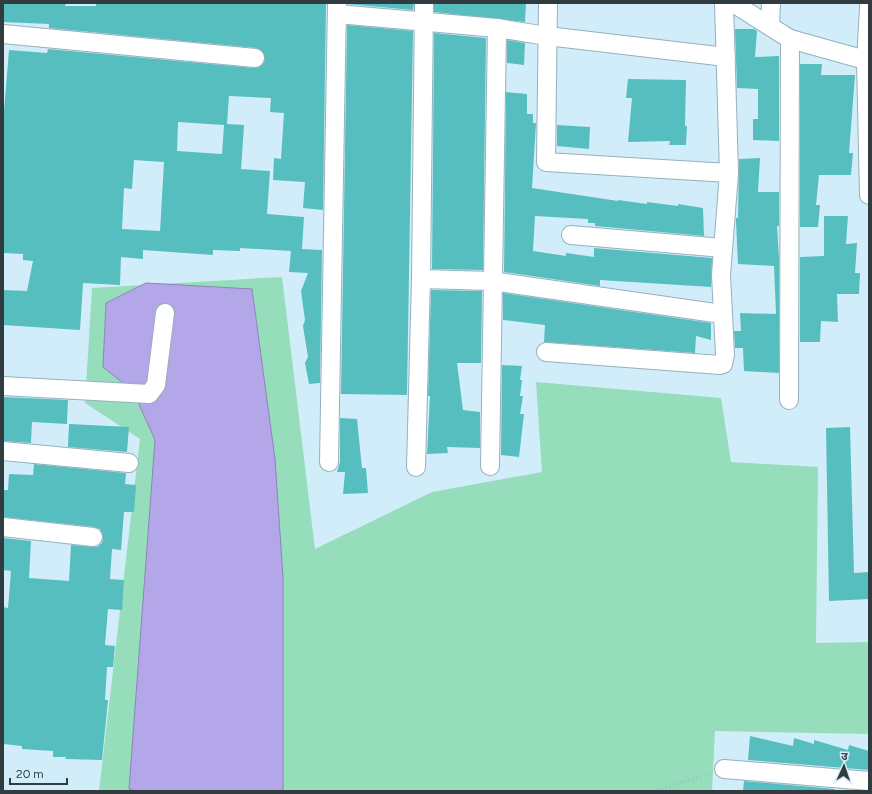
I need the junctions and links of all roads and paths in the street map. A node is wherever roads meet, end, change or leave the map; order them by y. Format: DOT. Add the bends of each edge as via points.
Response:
graph roads {
  1 [pos="424,3"];
  2 [pos="548,3"];
  3 [pos="724,3"];
  4 [pos="733,3"];
  5 [pos="771,3"];
  6 [pos="869,7"];
  7 [pos="337,8"];
  8 [pos="424,21"];
  9 [pos="770,25"];
  10 [pos="497,28"];
  11 [pos="3,34"];
  12 [pos="547,36"];
  13 [pos="790,39"];
  14 [pos="726,57"];
  15 [pos="256,58"];
  16 [pos="867,61"];
  17 [pos="729,173"];
  18 [pos="869,195"];
  19 [pos="570,235"];
  20 [pos="723,248"];
  21 [pos="421,279"];
  22 [pos="492,281"];
  23 [pos="165,313"];
  24 [pos="722,314"];
  25 [pos="546,352"];
  26 [pos="3,386"];
  27 [pos="789,400"];
  28 [pos="3,451"];
  29 [pos="329,462"];
  30 [pos="129,463"];
  31 [pos="416,466"];
  32 [pos="490,466"];
  33 [pos="3,527"];
  34 [pos="93,538"];
  35 [pos="724,768"];
  36 [pos="869,781"];
  37 [pos="654,791"];
  1 -- 8 [label="street"];
  2 -- 12 [label="street"];
  3 -- 14 [label="street"];
  4 -- 9 [label="street"];
  5 -- 9 [label="street"];
  6 -- 16 [label="street"];
  7 -- 8 [label="street"];
  7 -- 29 [label="street"];
  8 -- 10 [label="street"];
  8 -- 21 [label="street"];
  9 -- 13 [label="street"];
  10 -- 12 [label="street"];
  10 -- 22 [label="street"];
  11 -- 15 [label="street"];
  12 -- 14 [label="street"];
  12 -- 17 [label="street" via="546,162"];
  13 -- 16 [label="street"];
  13 -- 27 [label="street"];
  14 -- 17 [label="street"];
  16 -- 18 [label="street"];
  17 -- 20 [label="street"];
  19 -- 20 [label="street"];
  20 -- 24 [label="street"];
  21 -- 22 [label="street"];
  21 -- 31 [label="street"];
  22 -- 24 [label="street"];
  22 -- 32 [label="street"];
  23 -- 26 [label="street" via="156,386 149,394"];
  24 -- 25 [label="street" via="725,355 724,364 720,365"];
  28 -- 30 [label="street"];
  33 -- 34 [label="street"];
  35 -- 36 [label="street"];
  35 -- 37 [label="path"];
}
